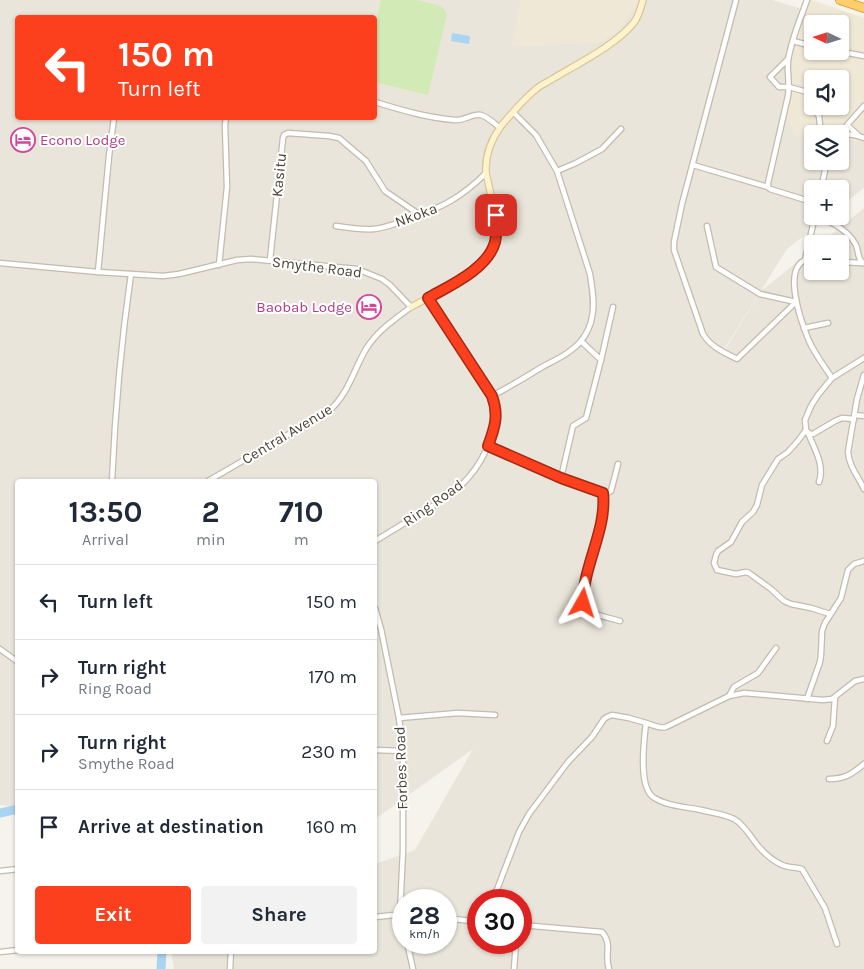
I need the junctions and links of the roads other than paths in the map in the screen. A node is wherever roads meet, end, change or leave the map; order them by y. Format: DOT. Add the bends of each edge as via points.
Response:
graph roads {
  1 [pos="643,0"];
  2 [pos="736,0"];
  3 [pos="807,0"];
  4 [pos="840,0"];
  5 [pos="852,2"];
  6 [pos="864,8"];
  7 [pos="793,41"];
  8 [pos="804,44"];
  9 [pos="849,53"];
  10 [pos="864,56"];
  11 [pos="788,59"];
  12 [pos="790,87"];
  13 [pos="377,103"];
  14 [pos="864,106"];
  15 [pos="513,112"];
  16 [pos="114,120"];
  17 [pos="226,120"];
  18 [pos="820,125"];
  19 [pos="500,128"];
  20 [pos="621,129"];
  21 [pos="849,134"];
  22 [pos="859,136"];
  23 [pos="864,138"];
  24 [pos="693,164"];
  25 [pos="557,171"];
  26 [pos="486,173"];
  27 [pos="768,187"];
  28 [pos="804,200"];
  29 [pos="420,215"];
  30 [pos="833,225"];
  31 [pos="336,226"];
  32 [pos="707,226"];
  33 [pos="270,260"];
  34 [pos="804,261"];
  35 [pos="849,262"];
  36 [pos="0,263"];
  37 [pos="864,263"];
  38 [pos="219,265"];
  39 [pos="98,272"];
  40 [pos="131,274"];
  41 [pos="428,298"];
  42 [pos="796,302"];
  43 [pos="411,307"];
  44 [pos="613,308"];
  45 [pos="828,324"];
  46 [pos="804,328"];
  47 [pos="581,341"];
  48 [pos="864,358"];
  49 [pos="601,360"];
  50 [pos="864,375"];
  51 [pos="832,378"];
  52 [pos="492,396"];
  53 [pos="864,416"];
  54 [pos="854,417"];
  55 [pos="807,432"];
  56 [pos="488,446"];
  57 [pos="618,464"];
  58 [pos="561,478"];
  59 [pos="112,479"];
  60 [pos="211,479"];
  61 [pos="819,482"];
  62 [pos="864,489"];
  63 [pos="603,493"];
  64 [pos="377,540"];
  65 [pos="864,561"];
  66 [pos="830,614"];
  67 [pos="377,615"];
  68 [pos="620,621"];
  69 [pos="776,648"];
  70 [pos="0,649"];
  71 [pos="15,660"];
  72 [pos="864,679"];
  73 [pos="728,696"];
  74 [pos="835,696"];
  75 [pos="807,699"];
  76 [pos="495,715"];
  77 [pos="399,718"];
  78 [pos="646,723"];
  79 [pos="827,741"];
  80 [pos="377,750"];
  81 [pos="403,751"];
  82 [pos="864,764"];
  83 [pos="829,780"];
  84 [pos="15,869"];
  85 [pos="0,871"];
  86 [pos="402,889"];
  87 [pos="497,889"];
  88 [pos="392,915"];
  89 [pos="377,918"];
  90 [pos="532,926"];
  91 [pos="837,944"];
  92 [pos="15,950"];
  93 [pos="0,952"];
  94 [pos="231,954"];
  95 [pos="409,954"];
  96 [pos="515,954"];
  97 [pos="230,969"];
  98 [pos="413,969"];
  99 [pos="514,969"];
  100 [pos="609,969"];
  1 -- 15 [label="street" via="640,11 626,31 536,89"];
  2 -- 24 [label="street"];
  3 -- 7 [label="street"];
  4 -- 5 [label="highway"];
  5 -- 6 [label="highway"];
  7 -- 8 [label="street"];
  7 -- 11 [label="street"];
  9 -- 10 [label="street"];
  11 -- 12 [label="street"];
  11 -- 12 [label="street" via="770,77 778,87"];
  12 -- 18 [label="street" via="807,92"];
  12 -- 27 [label="street"];
  13 -- 19 [label="street" via="450,120 482,115"];
  14 -- 22 [label="street" via="847,125"];
  15 -- 19 [label="street"];
  15 -- 25 [label="street" via="536,135"];
  16 -- 39 [label="street"];
  17 -- 38 [label="street" via="227,187"];
  19 -- 26 [label="street" via="488,150"];
  20 -- 25 [label="street" via="602,149"];
  21 -- 22 [label="street"];
  22 -- 23 [label="street"];
  24 -- 27 [label="street"];
  24 -- 42 [label="street" via="674,250 706,339 716,349 737,359"];
  25 -- 47 [label="street" via="593,292 592,318"];
  26 -- 29 [label="street, Nkoka" via="459,197"];
  26 -- 41 [label="street" via="496,215 492,249 468,275"];
  27 -- 28 [label="street"];
  29 -- 31 [label="street, Nkoka" via="376,228"];
  29 -- 33 [label="street, Kasitu" via="385,191 362,157 339,138 284,135"];
  30 -- 37 [label="street" via="847,232"];
  32 -- 42 [label="street" via="716,267 760,294"];
  33 -- 38 [label="street, Smythe Road" via="237,260"];
  33 -- 43 [label="street, Smythe Road" via="356,269 382,279"];
  34 -- 42 [label="street" via="798,266 794,278"];
  35 -- 37 [label="street"];
  36 -- 39 [label="street, Smythe Road"];
  38 -- 40 [label="street, Smythe Road" via="163,276"];
  39 -- 40 [label="street, Smythe Road"];
  40 -- 59 [label="street" via="118,380"];
  41 -- 43 [label="street"];
  41 -- 52 [label="street, Ring Road"];
  42 -- 46 [label="street"];
  43 -- 60 [label="street, Central Avenue" via="374,339 342,397 329,411"];
  44 -- 49 [label="street"];
  45 -- 46 [label="street"];
  46 -- 51 [label="street"];
  47 -- 49 [label="street"];
  47 -- 52 [label="street" via="563,356"];
  48 -- 51 [label="street"];
  49 -- 58 [label="street" via="586,418 573,426"];
  50 -- 54 [label="street"];
  51 -- 55 [label="street" via="811,406 805,420"];
  52 -- 56 [label="street, Ring Road" via="496,416"];
  53 -- 54 [label="street"];
  54 -- 55 [label="street" via="842,418 813,434"];
  54 -- 62 [label="street" via="849,460"];
  55 -- 61 [label="street" via="820,463 822,474"];
  55 -- 66 [label="street" via="778,459 762,485 757,506 742,522 731,542 718,551 714,563 718,570 749,573 784,601"];
  56 -- 58 [label="street"];
  56 -- 64 [label="street, Ring Road" via="469,478 454,491"];
  57 -- 63 [label="street" via="611,490"];
  58 -- 63 [label="street"];
  63 -- 68 [label="street" via="603,516 586,574 583,603 591,612"];
  65 -- 66 [label="street" via="848,570 841,598"];
  66 -- 75 [label="street" via="822,631 820,662"];
  67 -- 77 [label="street, Forbes Road"];
  69 -- 73 [label="street" via="758,673 734,687"];
  70 -- 71 [label="street"];
  72 -- 74 [label="street" via="855,681"];
  73 -- 75 [label="street" via="744,693"];
  73 -- 78 [label="street" via="666,727"];
  74 -- 75 [label="street" via="823,700"];
  74 -- 79 [label="street" via="833,726"];
  76 -- 77 [label="street" via="458,713"];
  77 -- 81 [label="street, Forbes Road"];
  78 -- 87 [label="street" via="612,715 604,719 529,814"];
  78 -- 91 [label="street" via="643,755 650,794 674,805 725,815 741,825 768,856 784,866 802,869 825,908"];
  80 -- 81 [label="street"];
  81 -- 86 [label="street, Forbes Road"];
  82 -- 83 [label="street" via="847,777"];
  84 -- 85 [label="street"];
  88 -- 89 [label="street"];
  90 -- 100 [label="street" via="602,932 607,938"];
  92 -- 93 [label="street"];
  94 -- 97 [label="street"];
  95 -- 98 [label="street"];
  96 -- 99 [label="street"];
}
